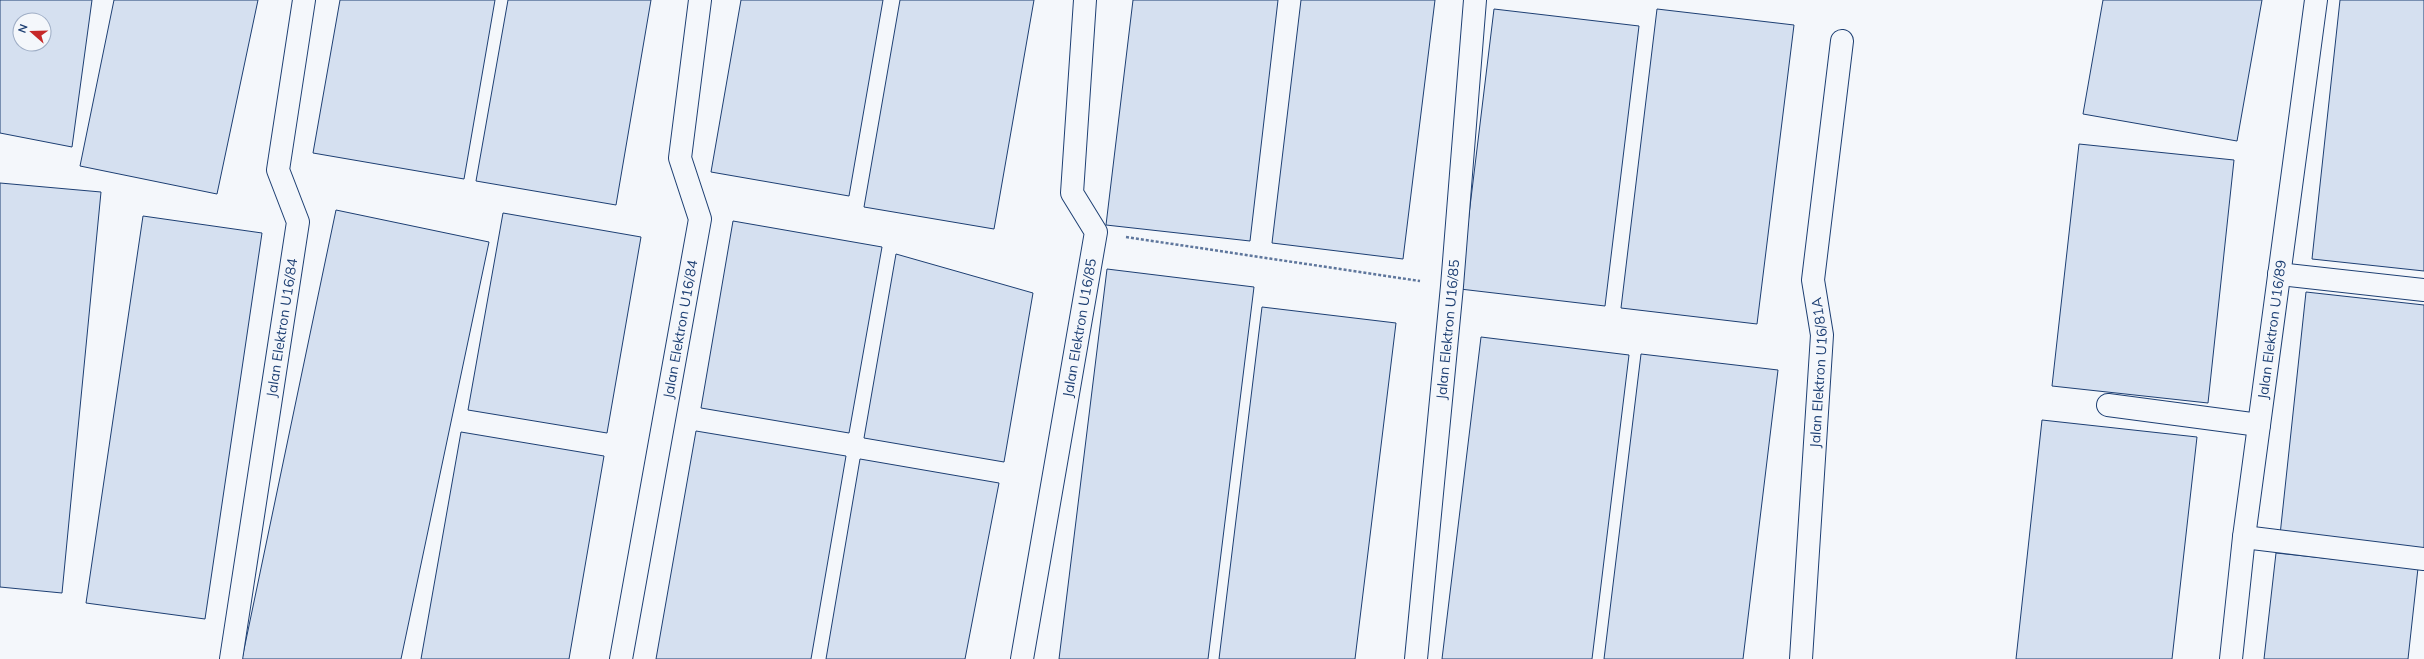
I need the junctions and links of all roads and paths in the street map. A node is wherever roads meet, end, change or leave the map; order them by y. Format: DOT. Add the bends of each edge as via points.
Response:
graph roads {
  1 [pos="304,0"];
  2 [pos="700,0"];
  3 [pos="1084,0"];
  4 [pos="1475,0"];
  5 [pos="2316,0"];
  6 [pos="1842,41"];
  7 [pos="1096,232"];
  8 [pos="2279,274"];
  9 [pos="1452,286"];
  10 [pos="2424,290"];
  11 [pos="2108,405"];
  12 [pos="2259,425"];
  13 [pos="2244,537"];
  14 [pos="2424,559"];
  15 [pos="231,659"];
  16 [pos="621,659"];
  17 [pos="1022,659"];
  18 [pos="1416,659"];
  19 [pos="1801,659"];
  20 [pos="2231,659"];
  1 -- 15 [label="street, Jalan Elektron U16/84" via="278,170 298,222"];
  2 -- 16 [label="street, Jalan Elektron U16/84" via="680,158 700,219"];
  3 -- 7 [label="street" via="1072,193"];
  4 -- 9 [label="street, Jalan Elektron U16/85"];
  5 -- 8 [label="street, Jalan Elektron U16/89"];
  6 -- 19 [label="street, Jalan Elektron U16/81A" via="1813,280 1822,335"];
  7 -- 9 [label="path"];
  7 -- 17 [label="street, Jalan Elektron U16/85"];
  8 -- 10 [label="street"];
  8 -- 12 [label="street, Jalan Elektron U16/89"];
  9 -- 18 [label="street, Jalan Elektron U16/85"];
  11 -- 12 [label="street"];
  12 -- 13 [label="street, Jalan Elektron U16/89"];
  13 -- 14 [label="street"];
  13 -- 20 [label="street, Jalan Elektron U16/89"];
}
